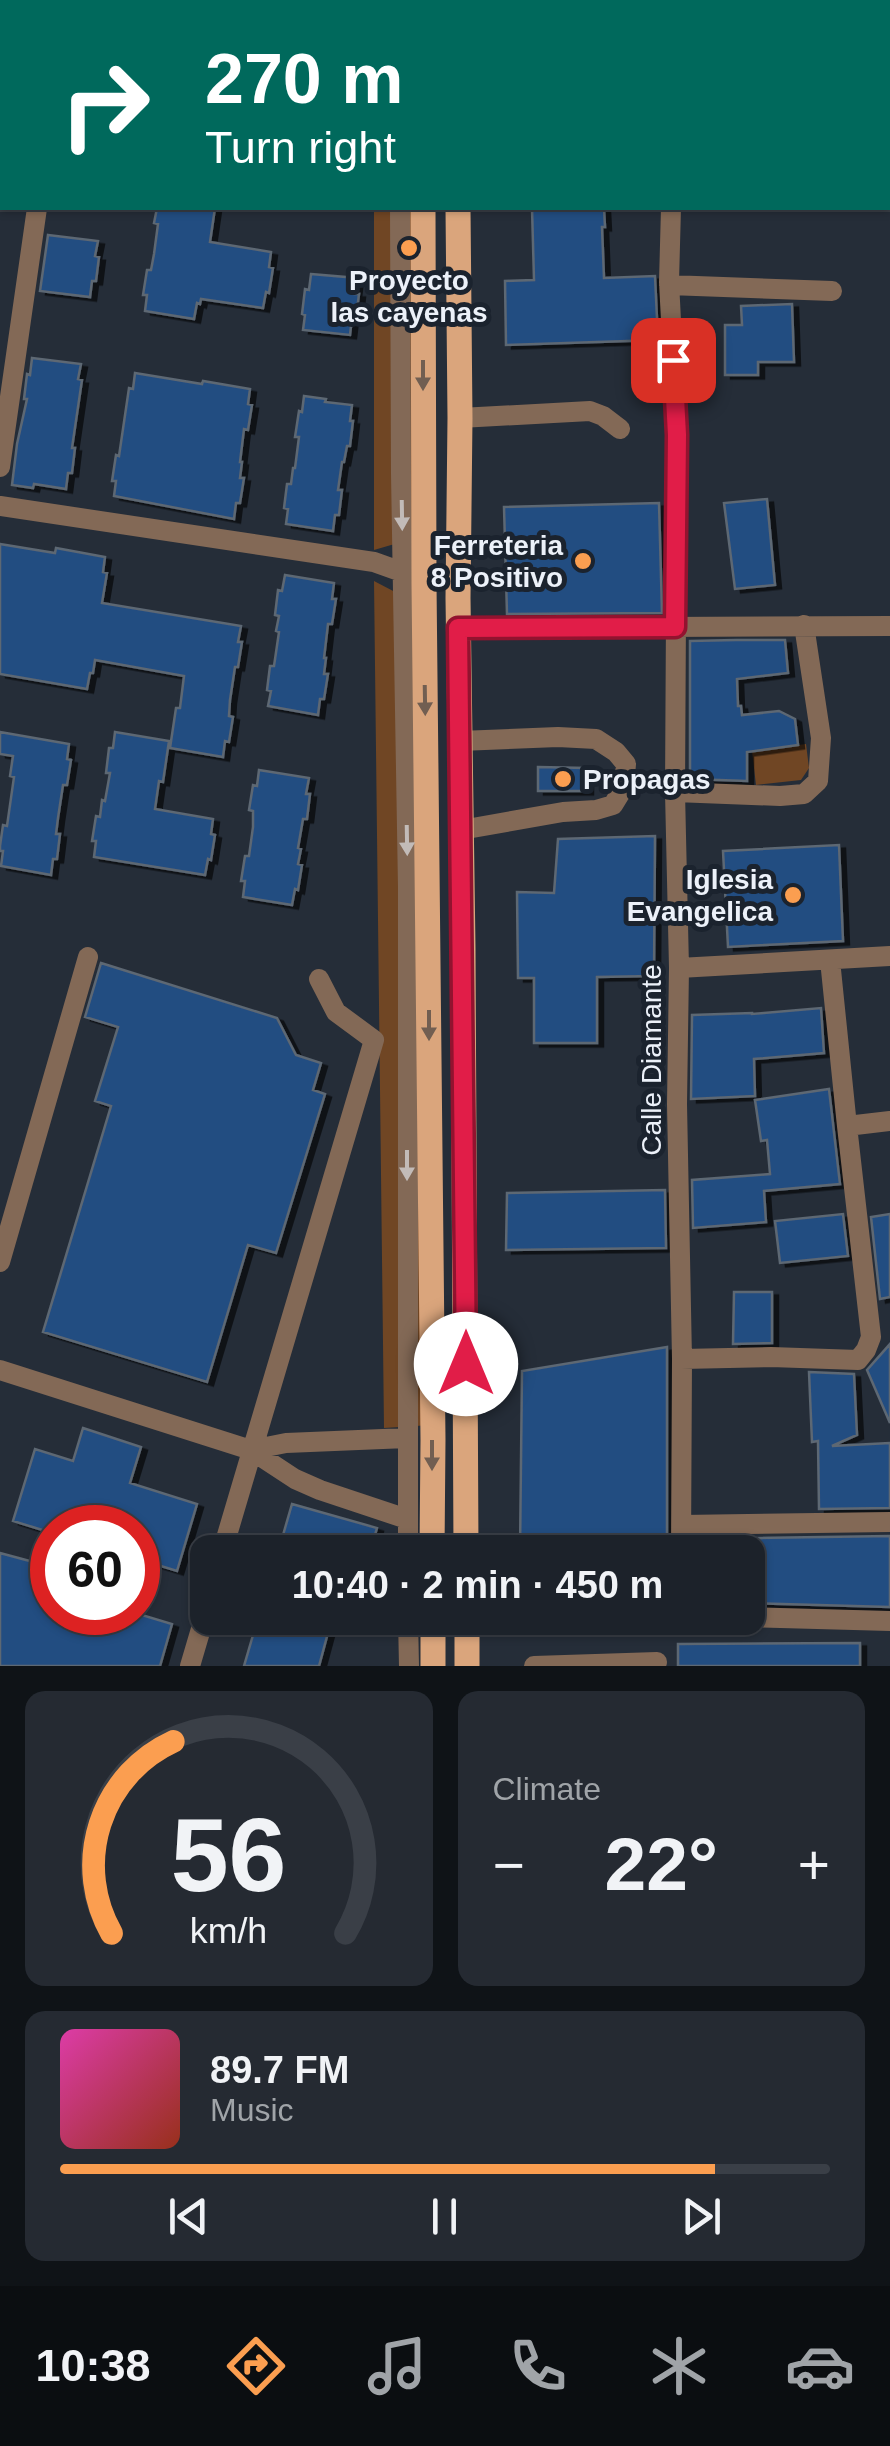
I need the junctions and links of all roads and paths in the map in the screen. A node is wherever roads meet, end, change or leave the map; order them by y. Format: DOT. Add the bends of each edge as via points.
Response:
graph roads {
  1 [pos="37,210"];
  2 [pos="400,210"];
  3 [pos="423,210"];
  4 [pos="458,210"];
  5 [pos="671,210"];
  6 [pos="669,285"];
  7 [pos="832,291"];
  8 [pos="460,418"];
  9 [pos="620,429"];
  10 [pos="0,467"];
  11 [pos="0,506"];
  12 [pos="402,572"];
  13 [pos="804,625"];
  14 [pos="890,626"];
  15 [pos="675,627"];
  16 [pos="458,628"];
  17 [pos="460,741"];
  18 [pos="676,792"];
  19 [pos="461,830"];
  20 [pos="890,956"];
  21 [pos="88,957"];
  22 [pos="830,960"];
  23 [pos="679,968"];
  24 [pos="319,979"];
  25 [pos="890,1121"];
  26 [pos="847,1126"];
  27 [pos="0,1262"];
  28 [pos="682,1359"];
  29 [pos="0,1370"];
  30 [pos="406,1438"];
  31 [pos="252,1450"];
  32 [pos="407,1519"];
  33 [pos="890,1522"];
  34 [pos="682,1525"];
  35 [pos="227,1535"];
  36 [pos="407,1535"];
  37 [pos="432,1535"];
  38 [pos="466,1535"];
  39 [pos="682,1535"];
  40 [pos="765,1617"];
  41 [pos="890,1620"];
  42 [pos="199,1635"];
  43 [pos="408,1635"];
  44 [pos="433,1635"];
  45 [pos="467,1635"];
  46 [pos="657,1662"];
  47 [pos="190,1666"];
  48 [pos="409,1666"];
  49 [pos="434,1666"];
  50 [pos="467,1666"];
  51 [pos="534,1666"];
  1 -- 10 [label="street"];
  2 -- 12 [label="street, one-way"];
  3 -- 37 [label="main road, one-way"];
  4 -- 8 [label="main road"];
  5 -- 6 [label="street, Calle Diamante"];
  6 -- 7 [label="street"];
  6 -- 15 [label="street, Calle Diamante" via="677,435"];
  8 -- 9 [label="street" via="590,411"];
  8 -- 16 [label="main road"];
  11 -- 12 [label="street" via="374,562"];
  12 -- 30 [label="street, one-way"];
  13 -- 14 [label="street"];
  13 -- 15 [label="street"];
  13 -- 18 [label="street" via="821,738 818,781 792,795"];
  15 -- 16 [label="street"];
  15 -- 18 [label="street, Calle Diamante"];
  16 -- 17 [label="main road"];
  17 -- 19 [label="main road"];
  17 -- 19 [label="street" via="596,739 626,764 624,787 613,804"];
  18 -- 23 [label="street, Calle Diamante"];
  19 -- 38 [label="main road"];
  20 -- 22 [label="street"];
  21 -- 27 [label="street"];
  22 -- 23 [label="street"];
  22 -- 26 [label="street"];
  23 -- 28 [label="street, Calle Diamante"];
  24 -- 31 [label="street" via="336,1012 374,1040"];
  25 -- 26 [label="street"];
  26 -- 28 [label="street" via="871,1337 866,1350 858,1360"];
  28 -- 34 [label="street, Calle Diamante"];
  29 -- 31 [label="street"];
  30 -- 31 [label="street"];
  30 -- 32 [label="street"];
  31 -- 32 [label="street" via="308,1484"];
  31 -- 35 [label="street"];
  32 -- 36 [label="street"];
  33 -- 34 [label="street"];
  34 -- 39 [label="street, Calle Diamante"];
  40 -- 41 [label="street"];
  42 -- 47 [label="street"];
  43 -- 48 [label="street"];
  44 -- 49 [label="main road"];
  45 -- 50 [label="main road"];
  46 -- 51 [label="street"];
}
